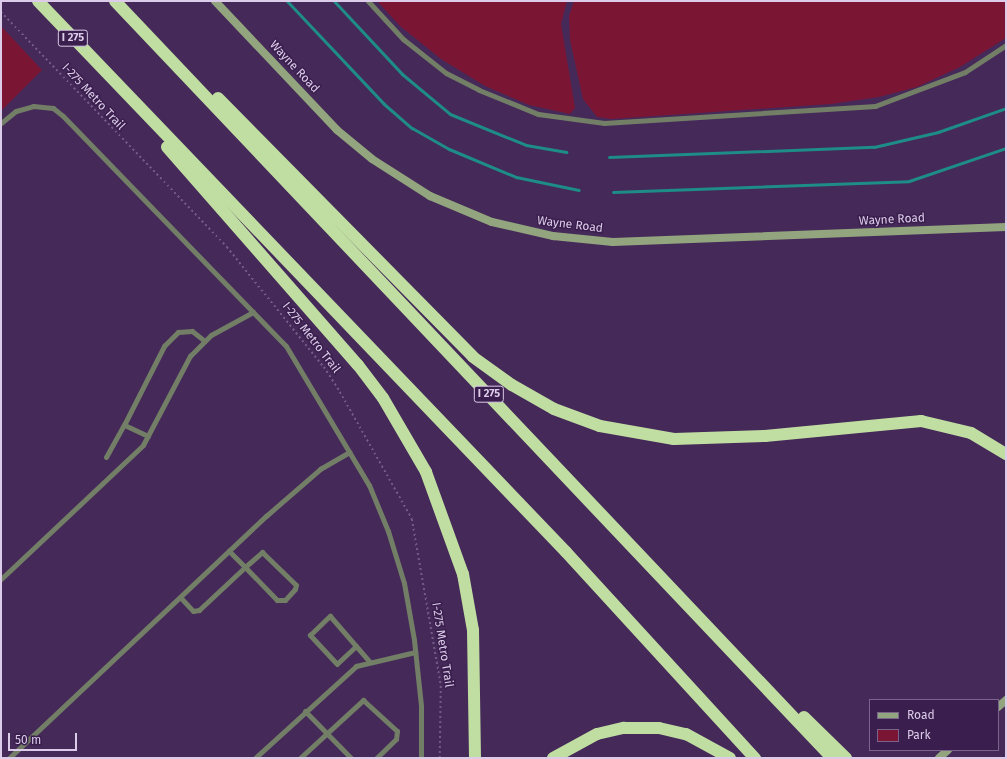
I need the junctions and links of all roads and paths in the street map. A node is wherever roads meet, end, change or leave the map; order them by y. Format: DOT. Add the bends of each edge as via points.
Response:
graph roads {
  1 [pos="38,1"];
  2 [pos="115,1"];
  3 [pos="215,1"];
  4 [pos="368,1"];
  5 [pos="1,12"];
  6 [pos="145,32"];
  7 [pos="1006,45"];
  8 [pos="108,74"];
  9 [pos="1,123"];
  10 [pos="1006,227"];
  11 [pos="253,312"];
  12 [pos="205,341"];
  13 [pos="124,425"];
  14 [pos="148,436"];
  15 [pos="350,452"];
  16 [pos="1006,454"];
  17 [pos="106,457"];
  18 [pos="229,551"];
  19 [pos="245,567"];
  20 [pos="1,579"];
  21 [pos="180,597"];
  22 [pos="356,646"];
  23 [pos="415,652"];
  24 [pos="369,660"];
  25 [pos="755,674"];
  26 [pos="305,711"];
  27 [pos="326,733"];
  28 [pos="947,751"];
  29 [pos="9,758"];
  30 [pos="255,758"];
  31 [pos="300,758"];
  32 [pos="351,758"];
  33 [pos="376,758"];
  34 [pos="421,758"];
  35 [pos="440,758"];
  36 [pos="475,758"];
  37 [pos="553,758"];
  38 [pos="730,758"];
  39 [pos="755,758"];
  40 [pos="832,758"];
  41 [pos="846,758"];
  42 [pos="939,758"];
  1 -- 8 [label="highway, I 275"];
  2 -- 6 [label="highway, I 275"];
  3 -- 10 [label="main road, Wayne Road" via="337,130 372,160 430,196 492,222 553,236 613,242"];
  4 -- 7 [label="lane" via="403,39 446,72 479,90 538,114 604,123 875,106 965,72"];
  5 -- 35 [label="path, I-275 Metro Trail" via="227,247 324,367 340,392 412,519 441,686"];
  6 -- 16 [label="highway" via="236,114 473,357 512,385 554,409 600,426 674,439 765,436 921,421 971,433"];
  6 -- 25 [label="highway, I 275"];
  8 -- 36 [label="highway" via="196,182 358,365 409,439 445,517 463,574 473,630"];
  8 -- 39 [label="highway, I 275" via="566,552"];
  9 -- 11 [label="lane" via="16,111 33,106 53,108"];
  11 -- 12 [label="lane"];
  11 -- 15 [label="lane" via="286,346"];
  12 -- 13 [label="lane" via="192,331 178,332 169,341"];
  12 -- 14 [label="lane" via="190,356"];
  13 -- 14 [label="lane"];
  13 -- 17 [label="lane"];
  14 -- 20 [label="lane" via="105,483"];
  15 -- 18 [label="lane" via="320,469"];
  15 -- 23 [label="lane" via="388,531 404,583"];
  18 -- 19 [label="lane"];
  18 -- 21 [label="lane"];
  19 -- 19 [label="lane" via="264,552 296,585 295,589 285,600 277,600"];
  19 -- 21 [label="lane" via="199,610 194,611"];
  21 -- 29 [label="lane"];
  22 -- 22 [label="lane" via="330,616 310,635 337,664"];
  22 -- 24 [label="lane"];
  23 -- 24 [label="lane"];
  23 -- 34 [label="lane" via="421,706"];
  24 -- 26 [label="lane" via="345,674"];
  25 -- 40 [label="highway, I 275"];
  25 -- 41 [label="highway"];
  26 -- 27 [label="lane"];
  26 -- 30 [label="lane"];
  27 -- 31 [label="lane"];
  27 -- 32 [label="lane"];
  27 -- 33 [label="lane" via="358,703 368,701 398,731 396,739"];
  28 -- 42 [label="main road"];
  37 -- 38 [label="highway" via="597,734 624,728 652,728 686,734"];
}
